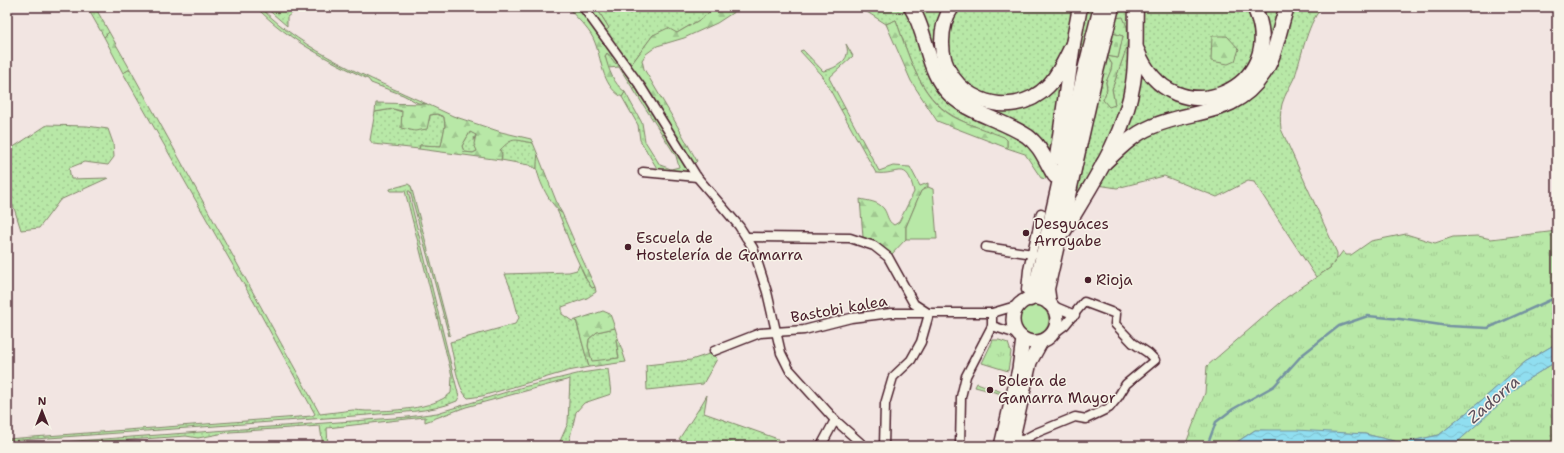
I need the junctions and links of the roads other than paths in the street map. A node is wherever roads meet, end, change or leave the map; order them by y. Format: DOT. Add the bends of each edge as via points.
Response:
graph roads {
  1 [pos="583,7"];
  2 [pos="911,7"];
  3 [pos="952,7"];
  4 [pos="1080,7"];
  5 [pos="1101,7"];
  6 [pos="1112,7"];
  7 [pos="1136,7"];
  8 [pos="1254,7"];
  9 [pos="1287,7"];
  10 [pos="1073,44"];
  11 [pos="1136,48"];
  12 [pos="1103,164"];
  13 [pos="643,172"];
  14 [pos="1054,176"];
  15 [pos="697,177"];
  16 [pos="1054,204"];
  17 [pos="1041,212"];
  18 [pos="746,237"];
  19 [pos="1058,242"];
  20 [pos="986,247"];
  21 [pos="1033,254"];
  22 [pos="1027,300"];
  23 [pos="1050,304"];
  24 [pos="992,313"];
  25 [pos="928,314"];
  26 [pos="1075,315"];
  27 [pos="992,326"];
  28 [pos="776,332"];
  29 [pos="1053,334"];
  30 [pos="1020,336"];
  31 [pos="1042,342"];
  32 [pos="714,351"];
  33 [pos="835,420"];
  34 [pos="1011,442"];
  35 [pos="821,446"];
  36 [pos="864,446"];
  37 [pos="884,446"];
  38 [pos="960,446"];
  1 -- 15 [label="street" via="641,87"];
  2 -- 14 [label="highway" via="944,88 965,106 1027,137 1043,154"];
  3 -- 10 [label="highway" via="944,22 942,35 943,59 947,70 965,92 989,102 1013,104 1038,94 1055,78"];
  4 -- 10 [label="highway"];
  5 -- 16 [label="highway"];
  6 -- 19 [label="highway"];
  7 -- 11 [label="highway"];
  8 -- 11 [label="highway" via="1260,20 1260,52 1245,78 1223,94 1192,98 1164,87 1148,72"];
  9 -- 12 [label="highway" via="1269,64 1248,91 1226,106 1151,127 1131,139"];
  10 -- 14 [label="highway"];
  11 -- 12 [label="highway" via="1128,106 1117,137"];
  12 -- 19 [label="highway"];
  13 -- 15 [label="street"];
  14 -- 16 [label="highway"];
  15 -- 18 [label="street"];
  16 -- 22 [label="highway" via="1036,286"];
  17 -- 21 [label="street"];
  18 -- 25 [label="street" via="850,238 874,246 888,258 914,304"];
  18 -- 28 [label="street" via="753,248 767,292"];
  19 -- 23 [label="highway" via="1047,289"];
  20 -- 21 [label="street"];
  21 -- 22 [label="street" via="1028,270"];
  22 -- 23 [label="highway" via="1040,299"];
  22 -- 24 [label="street, Bastobi kalea"];
  22 -- 30 [label="highway" via="1015,311 1013,319 1014,327"];
  23 -- 26 [label="street"];
  23 -- 29 [label="highway" via="1057,319"];
  24 -- 25 [label="street, Bastobi kalea"];
  24 -- 27 [label="street"];
  25 -- 28 [label="street, Bastobi kalea" via="884,314 851,318 804,330"];
  25 -- 37 [label="street" via="921,342 911,360 893,378 885,404"];
  26 -- 29 [label="street"];
  26 -- 34 [label="street" via="1084,302 1116,314 1115,324 1133,343 1148,352 1155,360 1126,384 1109,408 1086,419 1075,417 1023,440"];
  27 -- 30 [label="street"];
  27 -- 38 [label="street" via="966,376 961,397"];
  28 -- 32 [label="street, Bastobi kalea" via="760,333"];
  28 -- 33 [label="street" via="781,353 789,369"];
  29 -- 31 [label="highway"];
  30 -- 31 [label="highway" via="1028,342"];
  30 -- 34 [label="highway"];
  31 -- 34 [label="highway" via="1030,362"];
  33 -- 35 [label="street"];
  33 -- 36 [label="street"];
}
